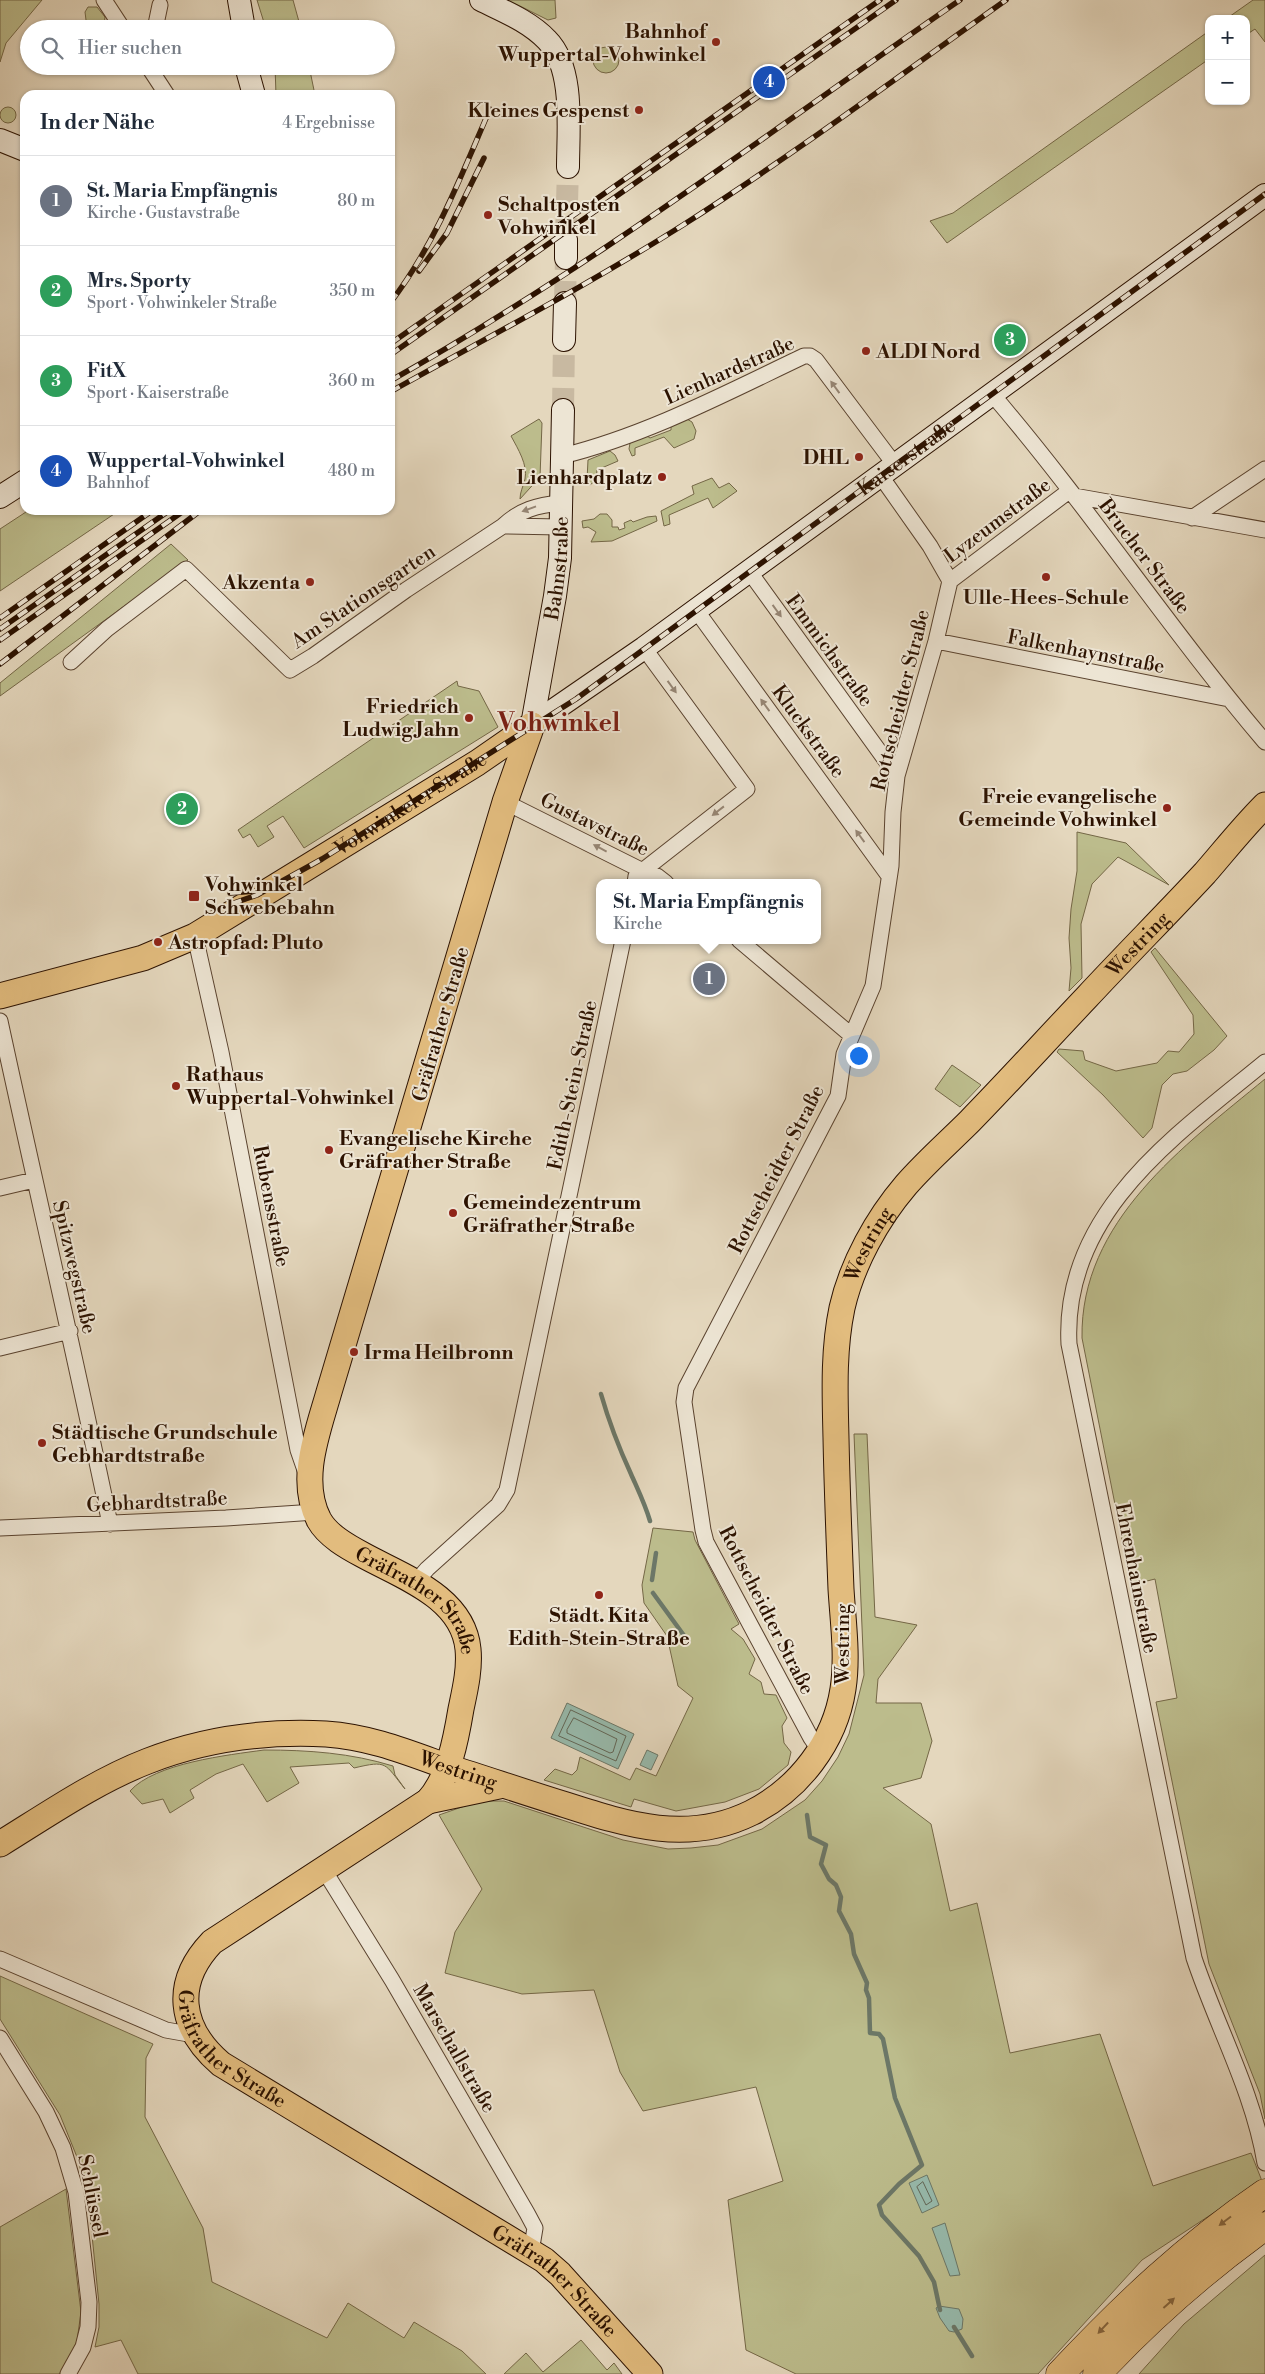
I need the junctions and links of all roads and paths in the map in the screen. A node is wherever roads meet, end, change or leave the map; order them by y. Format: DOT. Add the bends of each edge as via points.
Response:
graph roads {
  1 [pos="104,0"];
  2 [pos="239,0"];
  3 [pos="481,0"];
  4 [pos="160,5"];
  5 [pos="117,20"];
  6 [pos="156,20"];
  7 [pos="242,20"];
  8 [pos="154,75"];
  9 [pos="247,75"];
  10 [pos="248,75"];
  11 [pos="164,90"];
  12 [pos="248,90"];
  13 [pos="253,90"];
  14 [pos="0,140"];
  15 [pos="20,148"];
  16 [pos="568,167"];
  17 [pos="1265,195"];
  18 [pos="565,303"];
  19 [pos="564,340"];
  20 [pos="992,394"];
  21 [pos="563,410"];
  22 [pos="562,456"];
  23 [pos="1265,469"];
  24 [pos="888,470"];
  25 [pos="20,484"];
  26 [pos="1071,493"];
  27 [pos="0,497"];
  28 [pos="560,503"];
  29 [pos="1192,518"];
  30 [pos="503,526"];
  31 [pos="560,527"];
  32 [pos="1265,530"];
  33 [pos="749,571"];
  34 [pos="950,581"];
  35 [pos="696,610"];
  36 [pos="936,641"];
  37 [pos="644,648"];
  38 [pos="71,662"];
  39 [pos="1229,699"];
  40 [pos="532,725"];
  41 [pos="1265,742"];
  42 [pos="897,776"];
  43 [pos="505,802"];
  44 [pos="1265,806"];
  45 [pos="889,876"];
  46 [pos="639,877"];
  47 [pos="661,879"];
  48 [pos="195,936"];
  49 [pos="622,944"];
  50 [pos="744,944"];
  51 [pos="0,996"];
  52 [pos="0,1020"];
  53 [pos="851,1035"];
  54 [pos="1265,1062"];
  55 [pos="34,1180"];
  56 [pos="0,1188"];
  57 [pos="70,1331"];
  58 [pos="0,1348"];
  59 [pos="310,1483"];
  60 [pos="315,1512"];
  61 [pos="110,1524"];
  62 [pos="0,1528"];
  63 [pos="415,1583"];
  64 [pos="820,1751"];
  65 [pos="446,1766"];
  66 [pos="502,1785"];
  67 [pos="428,1801"];
  68 [pos="0,1844"];
  69 [pos="324,1870"];
  70 [pos="0,1959"];
  71 [pos="194,2035"];
  72 [pos="0,2038"];
  73 [pos="1262,2130"];
  74 [pos="1265,2161"];
  75 [pos="1265,2193"];
  76 [pos="1265,2226"];
  77 [pos="531,2252"];
  78 [pos="68,2374"];
  79 [pos="650,2374"];
  80 [pos="1060,2374"];
  81 [pos="1097,2374"];
  1 -- 5 [label="street"];
  2 -- 7 [label="main road"];
  3 -- 16 [label="main road" via="533,28 548,40 560,60 567,90"];
  4 -- 6 [label="street"];
  8 -- 11 [label="street"];
  9 -- 12 [label="main road"];
  10 -- 13 [label="main road"];
  14 -- 15 [label="main road"];
  17 -- 20 [label="main road, Kaiserstraße"];
  18 -- 19 [label="main road"];
  20 -- 24 [label="main road, Kaiserstraße"];
  20 -- 26 [label="street, Brucher Straße"];
  21 -- 22 [label="main road, Bahnstraße"];
  24 -- 22 [label="street, Lienhardstraße, one-way" via="859,418 810,356 618,439"];
  22 -- 28 [label="main road, Bahnstraße"];
  23 -- 29 [label="street"];
  24 -- 33 [label="main road, Kaiserstraße"];
  24 -- 34 [label="street"];
  25 -- 27 [label="main road"];
  26 -- 29 [label="street"];
  26 -- 34 [label="street, Lyzeumstraße"];
  26 -- 39 [label="street, Brucher Straße"];
  28 -- 30 [label="street, Am Stationsgarten, one-way" via="528,509"];
  28 -- 31 [label="main road, Bahnstraße"];
  29 -- 32 [label="street"];
  30 -- 31 [label="street"];
  30 -- 38 [label="street, Am Stationsgarten" via="290,670 186,569 107,629"];
  31 -- 40 [label="main road, Bahnstraße" via="555,596"];
  33 -- 35 [label="main road, Kaiserstraße"];
  33 -- 42 [label="street, Emmichstraße, one-way"];
  34 -- 36 [label="street, Rottscheidter Straße"];
  35 -- 37 [label="main road, Kaiserstraße"];
  45 -- 35 [label="street, Kluckstraße, one-way"];
  36 -- 39 [label="street, Falkenhaynstraße"];
  36 -- 42 [label="street, Rottscheidter Straße"];
  37 -- 40 [label="main road, Kaiserstraße"];
  37 -- 46 [label="street, one-way" via="747,789"];
  39 -- 41 [label="street, Brucher Straße"];
  40 -- 43 [label="main road, Gräfrather Straße"];
  40 -- 48 [label="main road, Vohwinkeler Straße" via="477,763"];
  42 -- 45 [label="street, Rottscheidter Straße"];
  46 -- 43 [label="street, Gustavstraße, one-way"];
  43 -- 59 [label="main road, Gräfrather Straße" via="327,1401 314,1447"];
  44 -- 64 [label="main road, Westring" via="1013,1076 907,1184 881,1219 864,1250 848,1288 836,1345 838,1518 845,1663 843,1692 832,1728"];
  45 -- 53 [label="street, Rottscheidter Straße" via="873,986 865,1010"];
  46 -- 47 [label="street, Gustavstraße" via="657,876"];
  48 -- 51 [label="main road, Vohwinkeler Straße" via="143,958"];
  48 -- 59 [label="street, Rubensstraße" via="228,1087 298,1450"];
  49 -- 63 [label="street, Edith-Stein-Straße" via="507,1490 498,1505 426,1569"];
  50 -- 53 [label="street"];
  52 -- 55 [label="street, Spitzwegstraße"];
  53 -- 64 [label="street, Rottscheidter Straße" via="844,1054 838,1096 686,1388 684,1402 706,1542"];
  54 -- 73 [label="street, Ehrenhainstraße" via="1149,1159 1114,1200 1090,1242 1077,1276 1070,1300 1068,1325 1069,1344 1118,1592 1194,1958"];
  55 -- 56 [label="street"];
  55 -- 57 [label="street, Spitzwegstraße"];
  57 -- 58 [label="street"];
  57 -- 61 [label="street, Spitzwegstraße"];
  59 -- 60 [label="main road, Gräfrather Straße"];
  60 -- 61 [label="street, Gebhardtstraße"];
  60 -- 63 [label="main road, Gräfrather Straße" via="320,1522 338,1539"];
  61 -- 62 [label="street, Gebhardtstraße"];
  63 -- 65 [label="main road, Gräfrather Straße" via="450,1608 461,1625 468,1648 460,1717"];
  64 -- 66 [label="main road, Westring" via="795,1782 776,1798 751,1813 712,1826 649,1829"];
  65 -- 66 [label="main road, Westring"];
  65 -- 67 [label="main road, Gräfrather Straße" via="438,1790"];
  65 -- 68 [label="main road, Westring" via="380,1742 331,1735 242,1737 213,1741 125,1771"];
  66 -- 67 [label="main road"];
  67 -- 69 [label="main road, Gräfrather Straße"];
  69 -- 71 [label="main road, Gräfrather Straße" via="212,1942 198,1957 187,1985 186,2000"];
  69 -- 77 [label="street, Marschallstraße" via="527,2213 535,2228"];
  70 -- 71 [label="street" via="166,2030"];
  71 -- 77 [label="main road, Gräfrather Straße" via="221,2064"];
  72 -- 78 [label="street, Schlüssel" via="46,2112 76,2192 89,2302 88,2327 83,2347"];
  73 -- 74 [label="street, Ehrenhainstraße"];
  75 -- 80 [label="highway, one-way" via="1178,2258 1115,2316"];
  81 -- 76 [label="highway, one-way" via="1133,2335 1193,2280"];
  77 -- 79 [label="main road, Gräfrather Straße" via="560,2274"];
}
